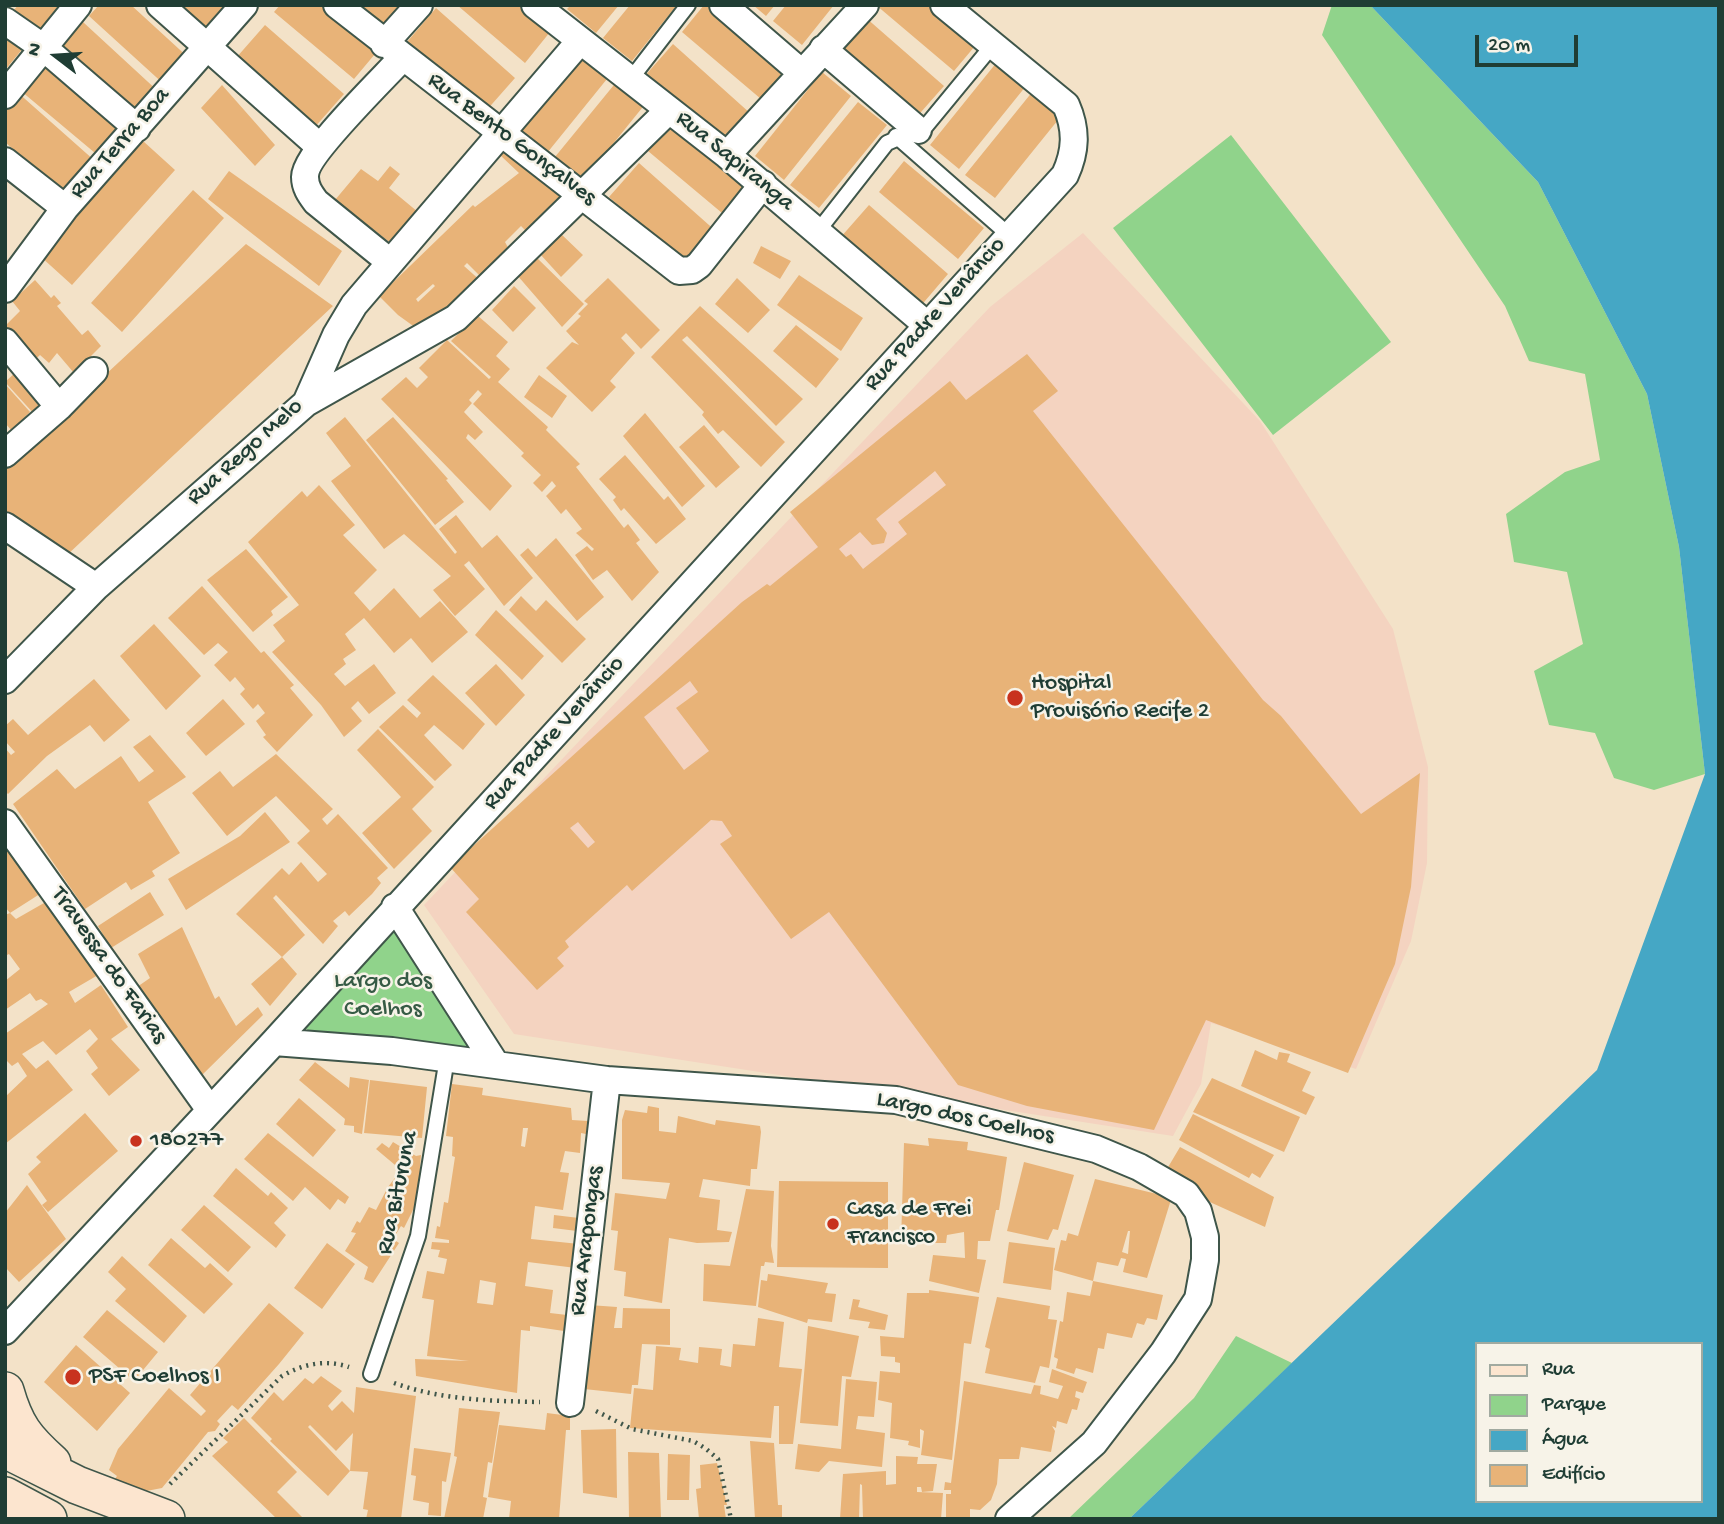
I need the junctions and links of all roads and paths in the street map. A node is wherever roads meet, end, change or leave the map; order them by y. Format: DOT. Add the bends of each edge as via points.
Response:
graph roads {
  1 [pos="78,5"];
  2 [pos="160,5"];
  3 [pos="244,5"];
  4 [pos="337,5"];
  5 [pos="419,5"];
  6 [pos="688,5"];
  7 [pos="723,5"];
  8 [pos="865,5"];
  9 [pos="944,5"];
  10 [pos="539,6"];
  11 [pos="5,21"];
  12 [pos="580,41"];
  13 [pos="992,47"];
  14 [pos="44,48"];
  15 [pos="205,48"];
  16 [pos="823,50"];
  17 [pos="393,51"];
  18 [pos="803,73"];
  19 [pos="630,80"];
  20 [pos="5,95"];
  21 [pos="669,110"];
  22 [pos="137,128"];
  23 [pos="501,131"];
  24 [pos="907,133"];
  25 [pos="320,147"];
  26 [pos="727,155"];
  27 [pos="5,161"];
  28 [pos="763,184"];
  29 [pos="583,194"];
  30 [pos="65,208"];
  31 [pos="818,231"];
  32 [pos="1009,235"];
  33 [pos="390,262"];
  34 [pos="5,289"];
  35 [pos="927,326"];
  36 [pos="5,342"];
  37 [pos="94,371"];
  38 [pos="306,403"];
  39 [pos="59,407"];
  40 [pos="5,453"];
  41 [pos="5,526"];
  42 [pos="96,587"];
  43 [pos="5,680"];
  44 [pos="5,823"];
  45 [pos="395,907"];
  46 [pos="274,1042"];
  47 [pos="447,1058"];
  48 [pos="495,1063"];
  49 [pos="607,1080"];
  50 [pos="210,1110"];
  51 [pos="5,1331"];
  52 [pos="371,1374"];
  53 [pos="5,1391"];
  54 [pos="570,1403"];
  55 [pos="5,1449"];
  56 [pos="77,1485"];
  57 [pos="5,1496"];
  58 [pos="154,1515"];
  59 [pos="48,1519"];
  60 [pos="731,1519"];
  61 [pos="1009,1519"];
  1 -- 14 [label="street"];
  2 -- 15 [label="street"];
  3 -- 15 [label="street, Rua Terra Boa"];
  4 -- 17 [label="street, Rua Bento Gonçalves"];
  5 -- 17 [label="street"];
  6 -- 19 [label="lane"];
  7 -- 18 [label="street"];
  8 -- 16 [label="street"];
  9 -- 13 [label="street"];
  10 -- 12 [label="street, Rua Sapiranga"];
  11 -- 14 [label="street"];
  12 -- 19 [label="street, Rua Sapiranga"];
  12 -- 23 [label="street, Rua Rego Melo"];
  13 -- 24 [label="lane" via="933,119"];
  13 -- 32 [label="street, Rua Padre Venâncio" via="1066,105 1073,123 1074,149 1065,175"];
  14 -- 20 [label="street"];
  14 -- 22 [label="street"];
  15 -- 22 [label="street, Rua Terra Boa"];
  15 -- 25 [label="street"];
  16 -- 18 [label="street"];
  16 -- 24 [label="street"];
  17 -- 23 [label="street, Rua Bento Gonçalves"];
  17 -- 25 [label="street"];
  18 -- 26 [label="street"];
  19 -- 21 [label="street, Rua Sapiranga"];
  21 -- 26 [label="street, Rua Sapiranga"];
  21 -- 29 [label="street"];
  22 -- 30 [label="street, Rua Terra Boa"];
  23 -- 29 [label="street, Rua Bento Gonçalves"];
  23 -- 33 [label="street, Rua Rego Melo"];
  24 -- 31 [label="lane" via="887,143"];
  24 -- 32 [label="lane"];
  25 -- 33 [label="street" via="304,175 307,189 316,202"];
  26 -- 28 [label="street, Rua Sapiranga"];
  27 -- 30 [label="street"];
  28 -- 29 [label="street, Rua Bento Gonçalves" via="699,265 685,272"];
  28 -- 31 [label="street, Rua Sapiranga"];
  29 -- 38 [label="street" via="456,318"];
  30 -- 34 [label="street, Rua Terra Boa"];
  31 -- 35 [label="street, Rua Sapiranga"];
  32 -- 35 [label="street, Rua Padre Venâncio"];
  33 -- 38 [label="street, Rua Rego Melo" via="348,315"];
  35 -- 45 [label="street, Rua Padre Venâncio"];
  36 -- 39 [label="street"];
  37 -- 39 [label="street"];
  38 -- 42 [label="street, Rua Rego Melo"];
  39 -- 40 [label="street"];
  41 -- 42 [label="street"];
  42 -- 43 [label="street, Rua Rego Melo"];
  44 -- 50 [label="street, Travessa do Farias"];
  45 -- 46 [label="street, Rua Padre Venâncio"];
  45 -- 48 [label="street"];
  46 -- 47 [label="street, Largo dos Coelhos"];
  46 -- 50 [label="street, Rua Padre Venâncio"];
  47 -- 48 [label="street, Largo dos Coelhos"];
  47 -- 52 [label="lane, Rua Bituruna" via="418,1236"];
  48 -- 49 [label="street, Largo dos Coelhos"];
  49 -- 54 [label="street, Rua Arapongas"];
  49 -- 61 [label="street, Largo dos Coelhos" via="896,1100 1096,1149 1186,1194 1198,1211 1205,1237 1198,1299 1094,1443"];
  50 -- 51 [label="street, Rua Padre Venâncio"];
  52 -- 54 [label="path" via="434,1396"];
  52 -- 58 [label="path" via="324,1363 300,1366 282,1376"];
  53 -- 56 [label="street" via="13,1420 28,1442"];
  54 -- 60 [label="path" via="632,1429 705,1448 718,1459"];
  55 -- 56 [label="street"];
  56 -- 58 [label="street"];
  57 -- 59 [label="street"];
}
